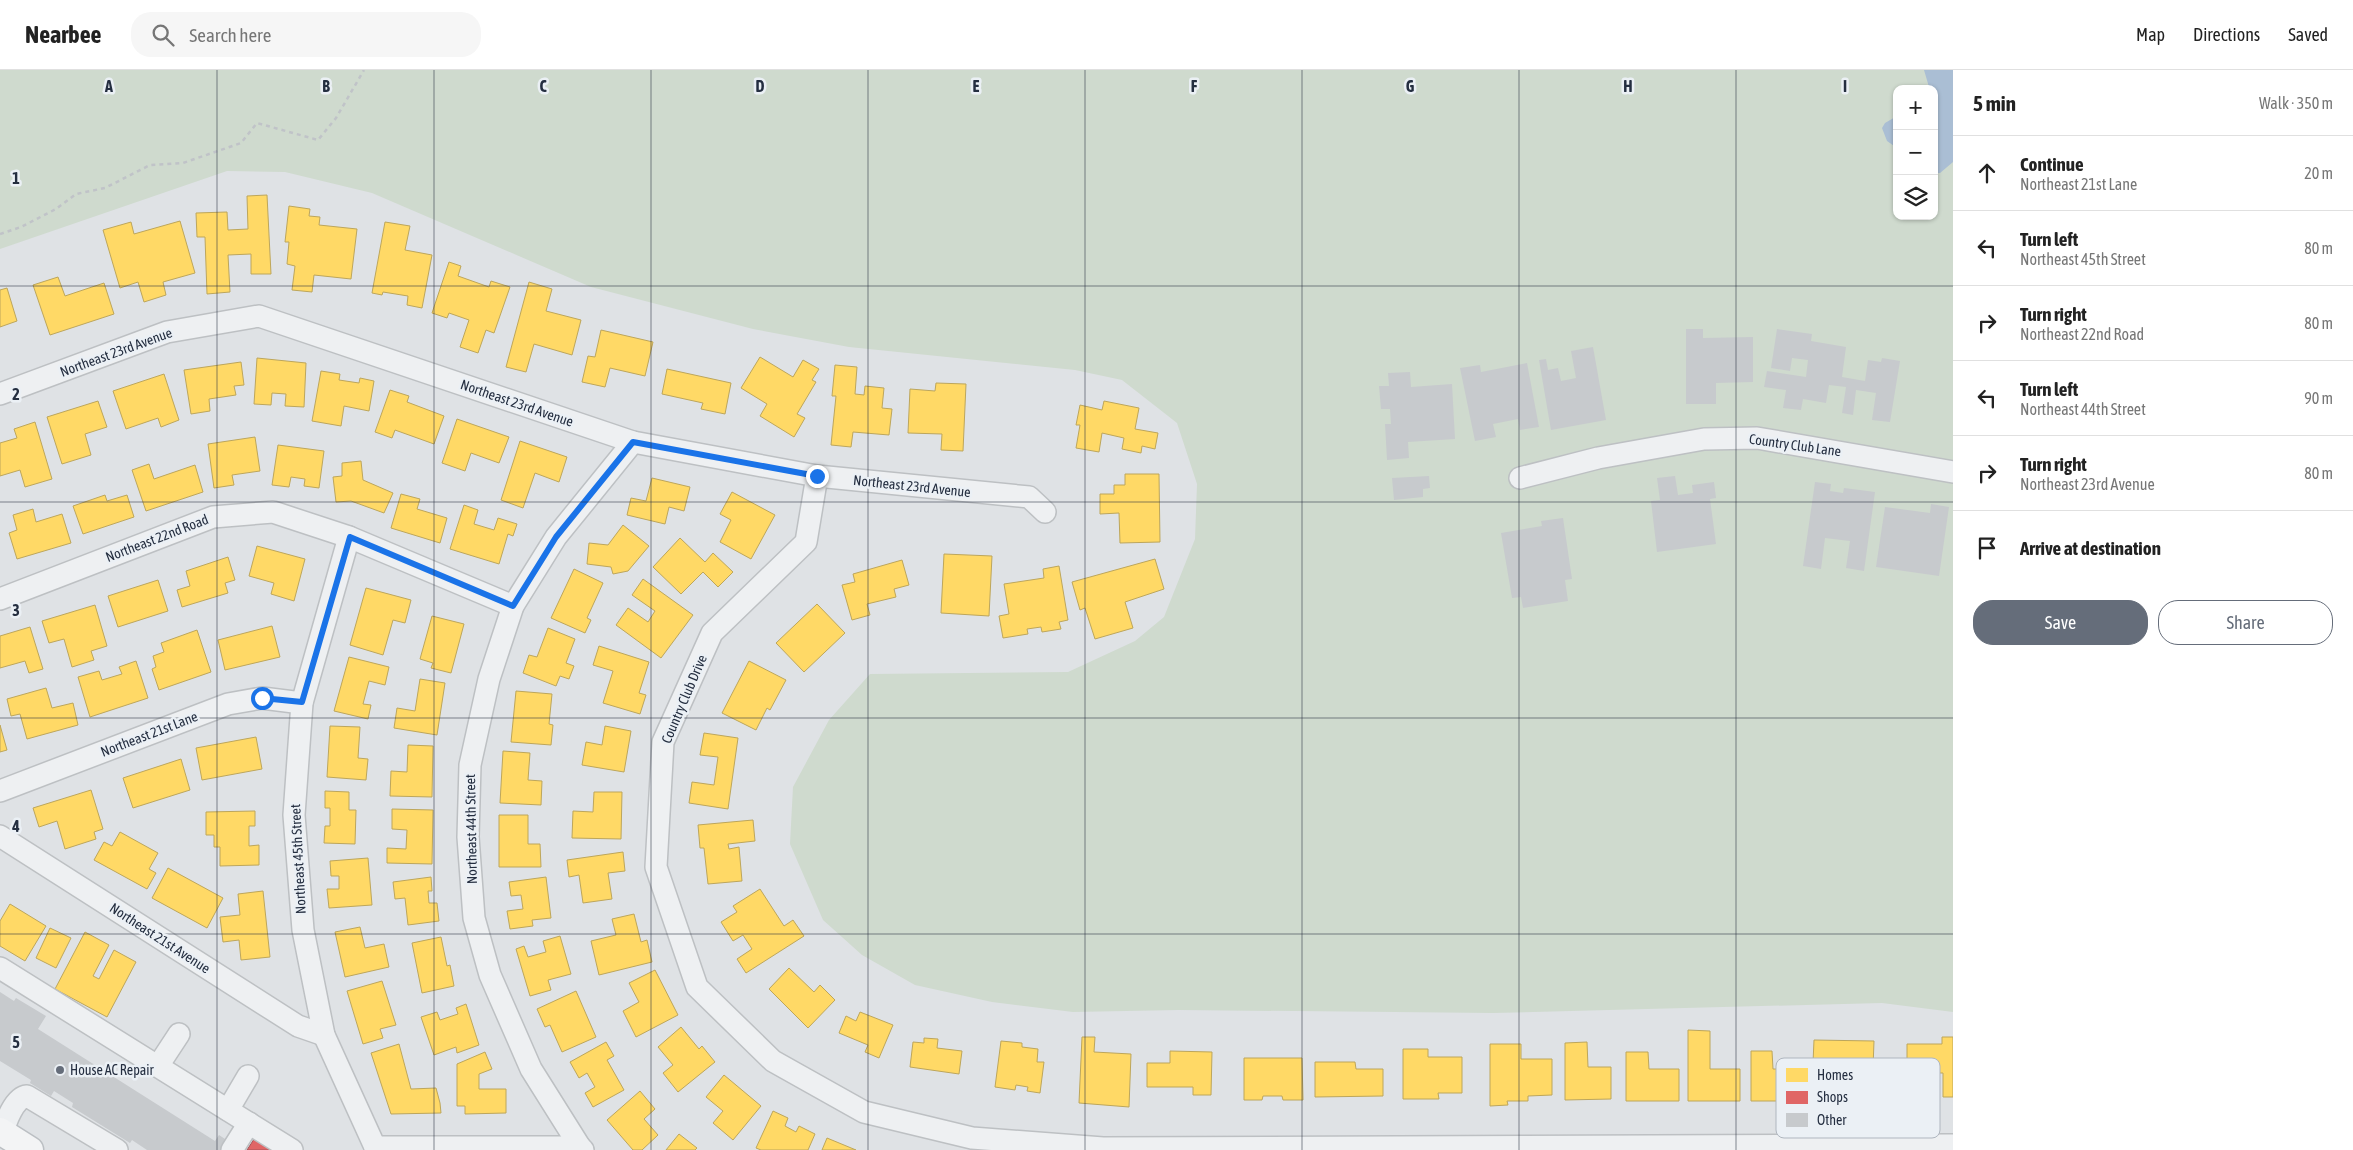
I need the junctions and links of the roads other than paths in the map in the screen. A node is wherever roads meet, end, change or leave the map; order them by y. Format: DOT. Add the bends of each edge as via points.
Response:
graph roads {
  1 [pos="0,394"];
  2 [pos="633,442"];
  3 [pos="1953,472"];
  4 [pos="817,476"];
  5 [pos="1520,478"];
  6 [pos="1045,512"];
  7 [pos="350,537"];
  8 [pos="0,599"];
  9 [pos="513,606"];
  10 [pos="302,702"];
  11 [pos="0,791"];
  12 [pos="0,836"];
  13 [pos="0,968"];
  14 [pos="179,1034"];
  15 [pos="324,1035"];
  16 [pos="158,1066"];
  17 [pos="248,1076"];
  18 [pos="228,1110"];
  19 [pos="249,1123"];
  20 [pos="2,1133"];
  21 [pos="1953,1144"];
  22 [pos="581,1148"];
  23 [pos="374,1149"];
  24 [pos="1103,1149"];
  25 [pos="30,1150"];
  26 [pos="117,1150"];
  27 [pos="232,1150"];
  28 [pos="292,1150"];
  1 -- 2 [label="street, Northeast 23rd Avenue" via="167,332 259,316"];
  2 -- 4 [label="street, Northeast 23rd Avenue"];
  2 -- 9 [label="street, Northeast 44th Street" via="556,537"];
  3 -- 5 [label="street, Country Club Lane" via="1748,438 1704,439 1598,458"];
  4 -- 6 [label="street, Northeast 23rd Avenue" via="1029,497"];
  4 -- 24 [label="street, Country Club Drive" via="806,542 712,633 663,742 656,866 697,987 773,1061 864,1112 972,1138"];
  7 -- 8 [label="street, Northeast 22nd Road" via="274,512 213,517"];
  7 -- 9 [label="street, Northeast 22nd Road"];
  7 -- 10 [label="street, Northeast 45th Street"];
  9 -- 22 [label="street, Northeast 44th Street" via="489,679 470,765 468,837 474,918 490,974 531,1069"];
  10 -- 11 [label="street, Northeast 21st Lane" via="262,698 228,704"];
  10 -- 15 [label="street, Northeast 45th Street" via="294,815 303,930"];
  12 -- 15 [label="street, Northeast 21st Avenue" via="298,1026"];
  13 -- 16 [label="street"];
  14 -- 16 [label="street"];
  15 -- 23 [label="street, Northeast 45th Street"];
  16 -- 18 [label="street"];
  17 -- 18 [label="street"];
  18 -- 19 [label="street"];
  19 -- 27 [label="street"];
  19 -- 28 [label="street"];
  20 -- 25 [label="main road"];
  20 -- 26 [label="street" via="4,1123 20,1099 27,1096"];
  21 -- 24 [label="street"];
  22 -- 23 [label="street"];
}
